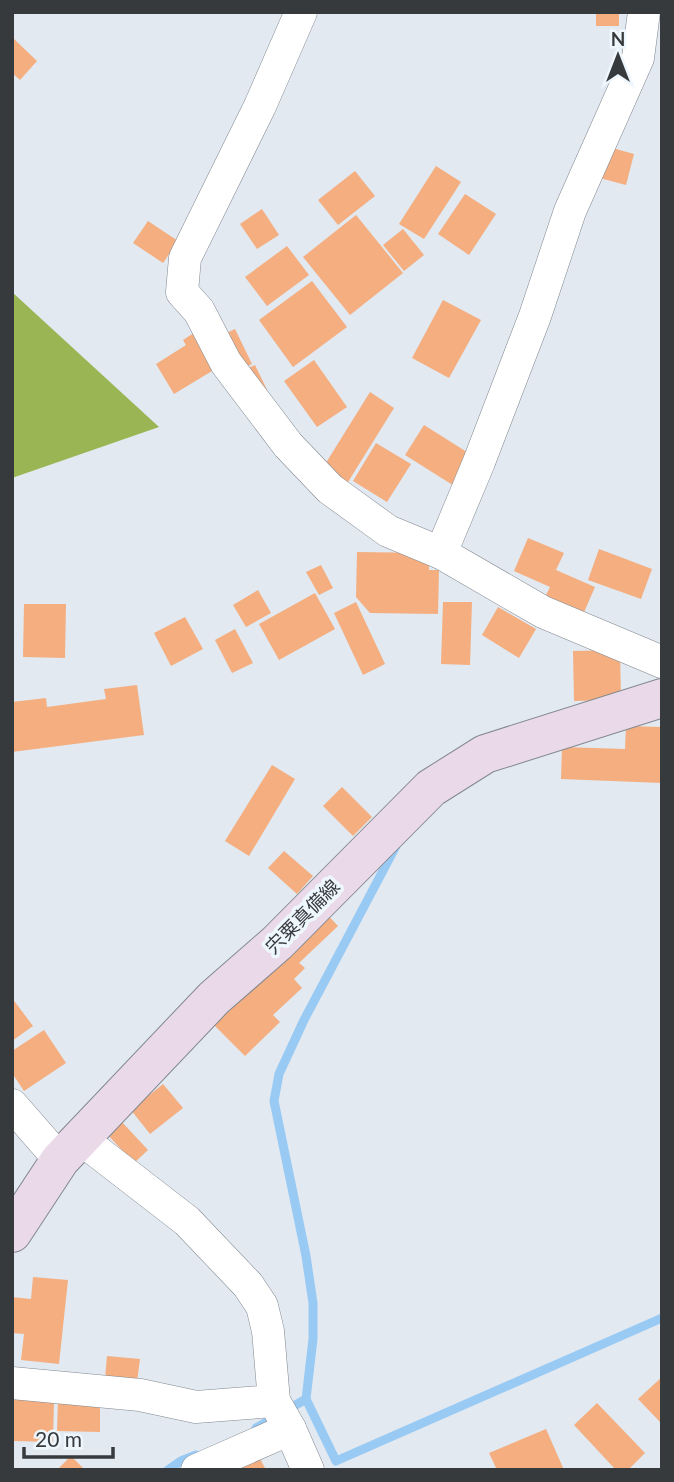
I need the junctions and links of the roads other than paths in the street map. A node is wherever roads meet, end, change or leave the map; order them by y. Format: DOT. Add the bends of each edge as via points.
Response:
graph roads {
  1 [pos="301,12"];
  2 [pos="644,12"];
  3 [pos="441,553"];
  4 [pos="662,662"];
  5 [pos="662,698"];
  6 [pos="12,1105"];
  7 [pos="71,1150"];
  8 [pos="12,1233"];
  9 [pos="12,1383"];
  10 [pos="274,1401"];
  11 [pos="290,1429"];
  12 [pos="197,1470"];
  13 [pos="308,1470"];
  1 -- 3 [label="street" via="185,258 182,292 199,311 226,363 288,445 330,489 388,531"];
  2 -- 3 [label="street" via="638,58 570,211 535,316"];
  3 -- 4 [label="street" via="543,612"];
  5 -- 7 [label="main road, 宍粟真備線" via="485,754 431,788 277,943 214,998"];
  6 -- 7 [label="street"];
  7 -- 8 [label="main road, 宍粟真備線"];
  7 -- 10 [label="street" via="187,1221 248,1285 262,1306 268,1331"];
  9 -- 10 [label="street" via="140,1395 197,1407"];
  10 -- 11 [label="street"];
  11 -- 12 [label="street"];
  11 -- 13 [label="street"];
}
